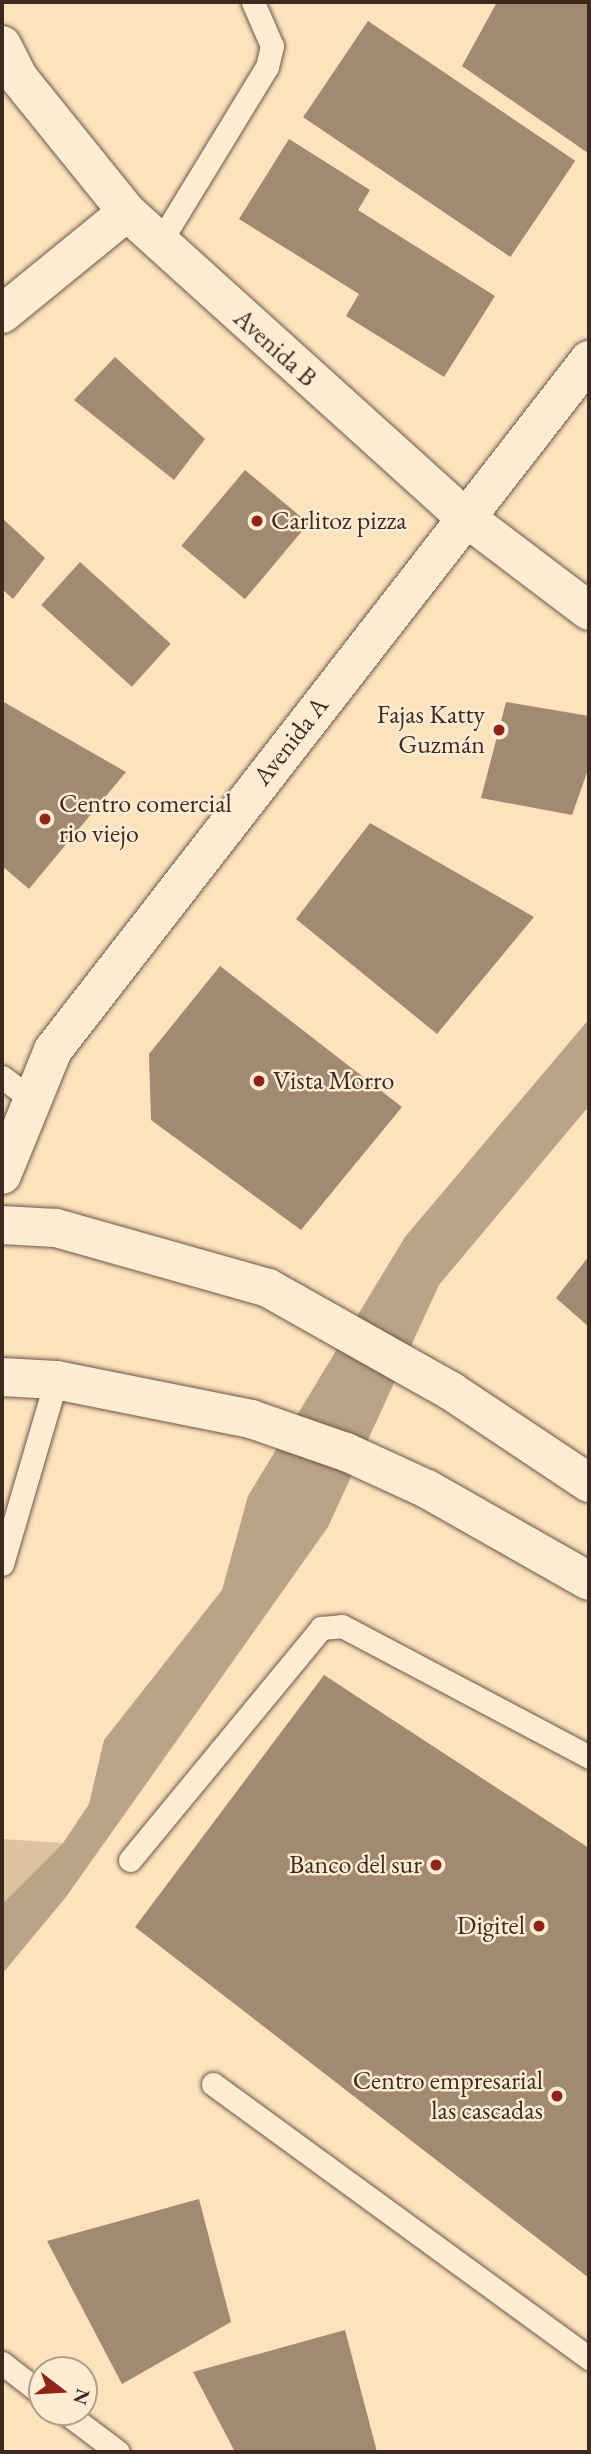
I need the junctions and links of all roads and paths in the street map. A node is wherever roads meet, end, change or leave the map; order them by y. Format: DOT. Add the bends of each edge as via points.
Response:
graph roads {
  1 [pos="253,2"];
  2 [pos="2,46"];
  3 [pos="127,212"];
  4 [pos="160,242"];
  5 [pos="2,314"];
  6 [pos="589,360"];
  7 [pos="464,516"];
  8 [pos="589,611"];
  9 [pos="16,1087"];
  10 [pos="2,1175"];
  11 [pos="2,1225"];
  12 [pos="2,1377"];
  13 [pos="56,1380"];
  14 [pos="589,1483"];
  15 [pos="2,1564"];
  16 [pos="589,1581"];
  17 [pos="589,1744"];
  18 [pos="589,1757"];
  19 [pos="131,1860"];
  20 [pos="213,2084"];
  21 [pos="589,2358"];
  22 [pos="2,2363"];
  23 [pos="28,2383"];
  24 [pos="83,2426"];
  25 [pos="117,2452"];
  1 -- 4 [label="lane" via="272,46 267,67"];
  2 -- 3 [label="street, Avenida B" via="18,77"];
  3 -- 4 [label="street, Avenida B"];
  3 -- 5 [label="street"];
  4 -- 7 [label="street, Avenida B"];
  6 -- 7 [label="street, Avenida A"];
  7 -- 8 [label="street, Avenida B"];
  7 -- 9 [label="street, Avenida A" via="53,1050"];
  9 -- 10 [label="street, Avenida A"];
  11 -- 14 [label="street" via="56,1228 268,1289 451,1391"];
  12 -- 13 [label="street"];
  13 -- 15 [label="lane"];
  13 -- 16 [label="street" via="251,1419 346,1452 426,1489"];
  17 -- 18 [label="lane"];
  18 -- 19 [label="lane" via="342,1626 321,1628"];
  20 -- 21 [label="lane"];
  22 -- 23 [label="lane"];
  24 -- 25 [label="lane"];
}
